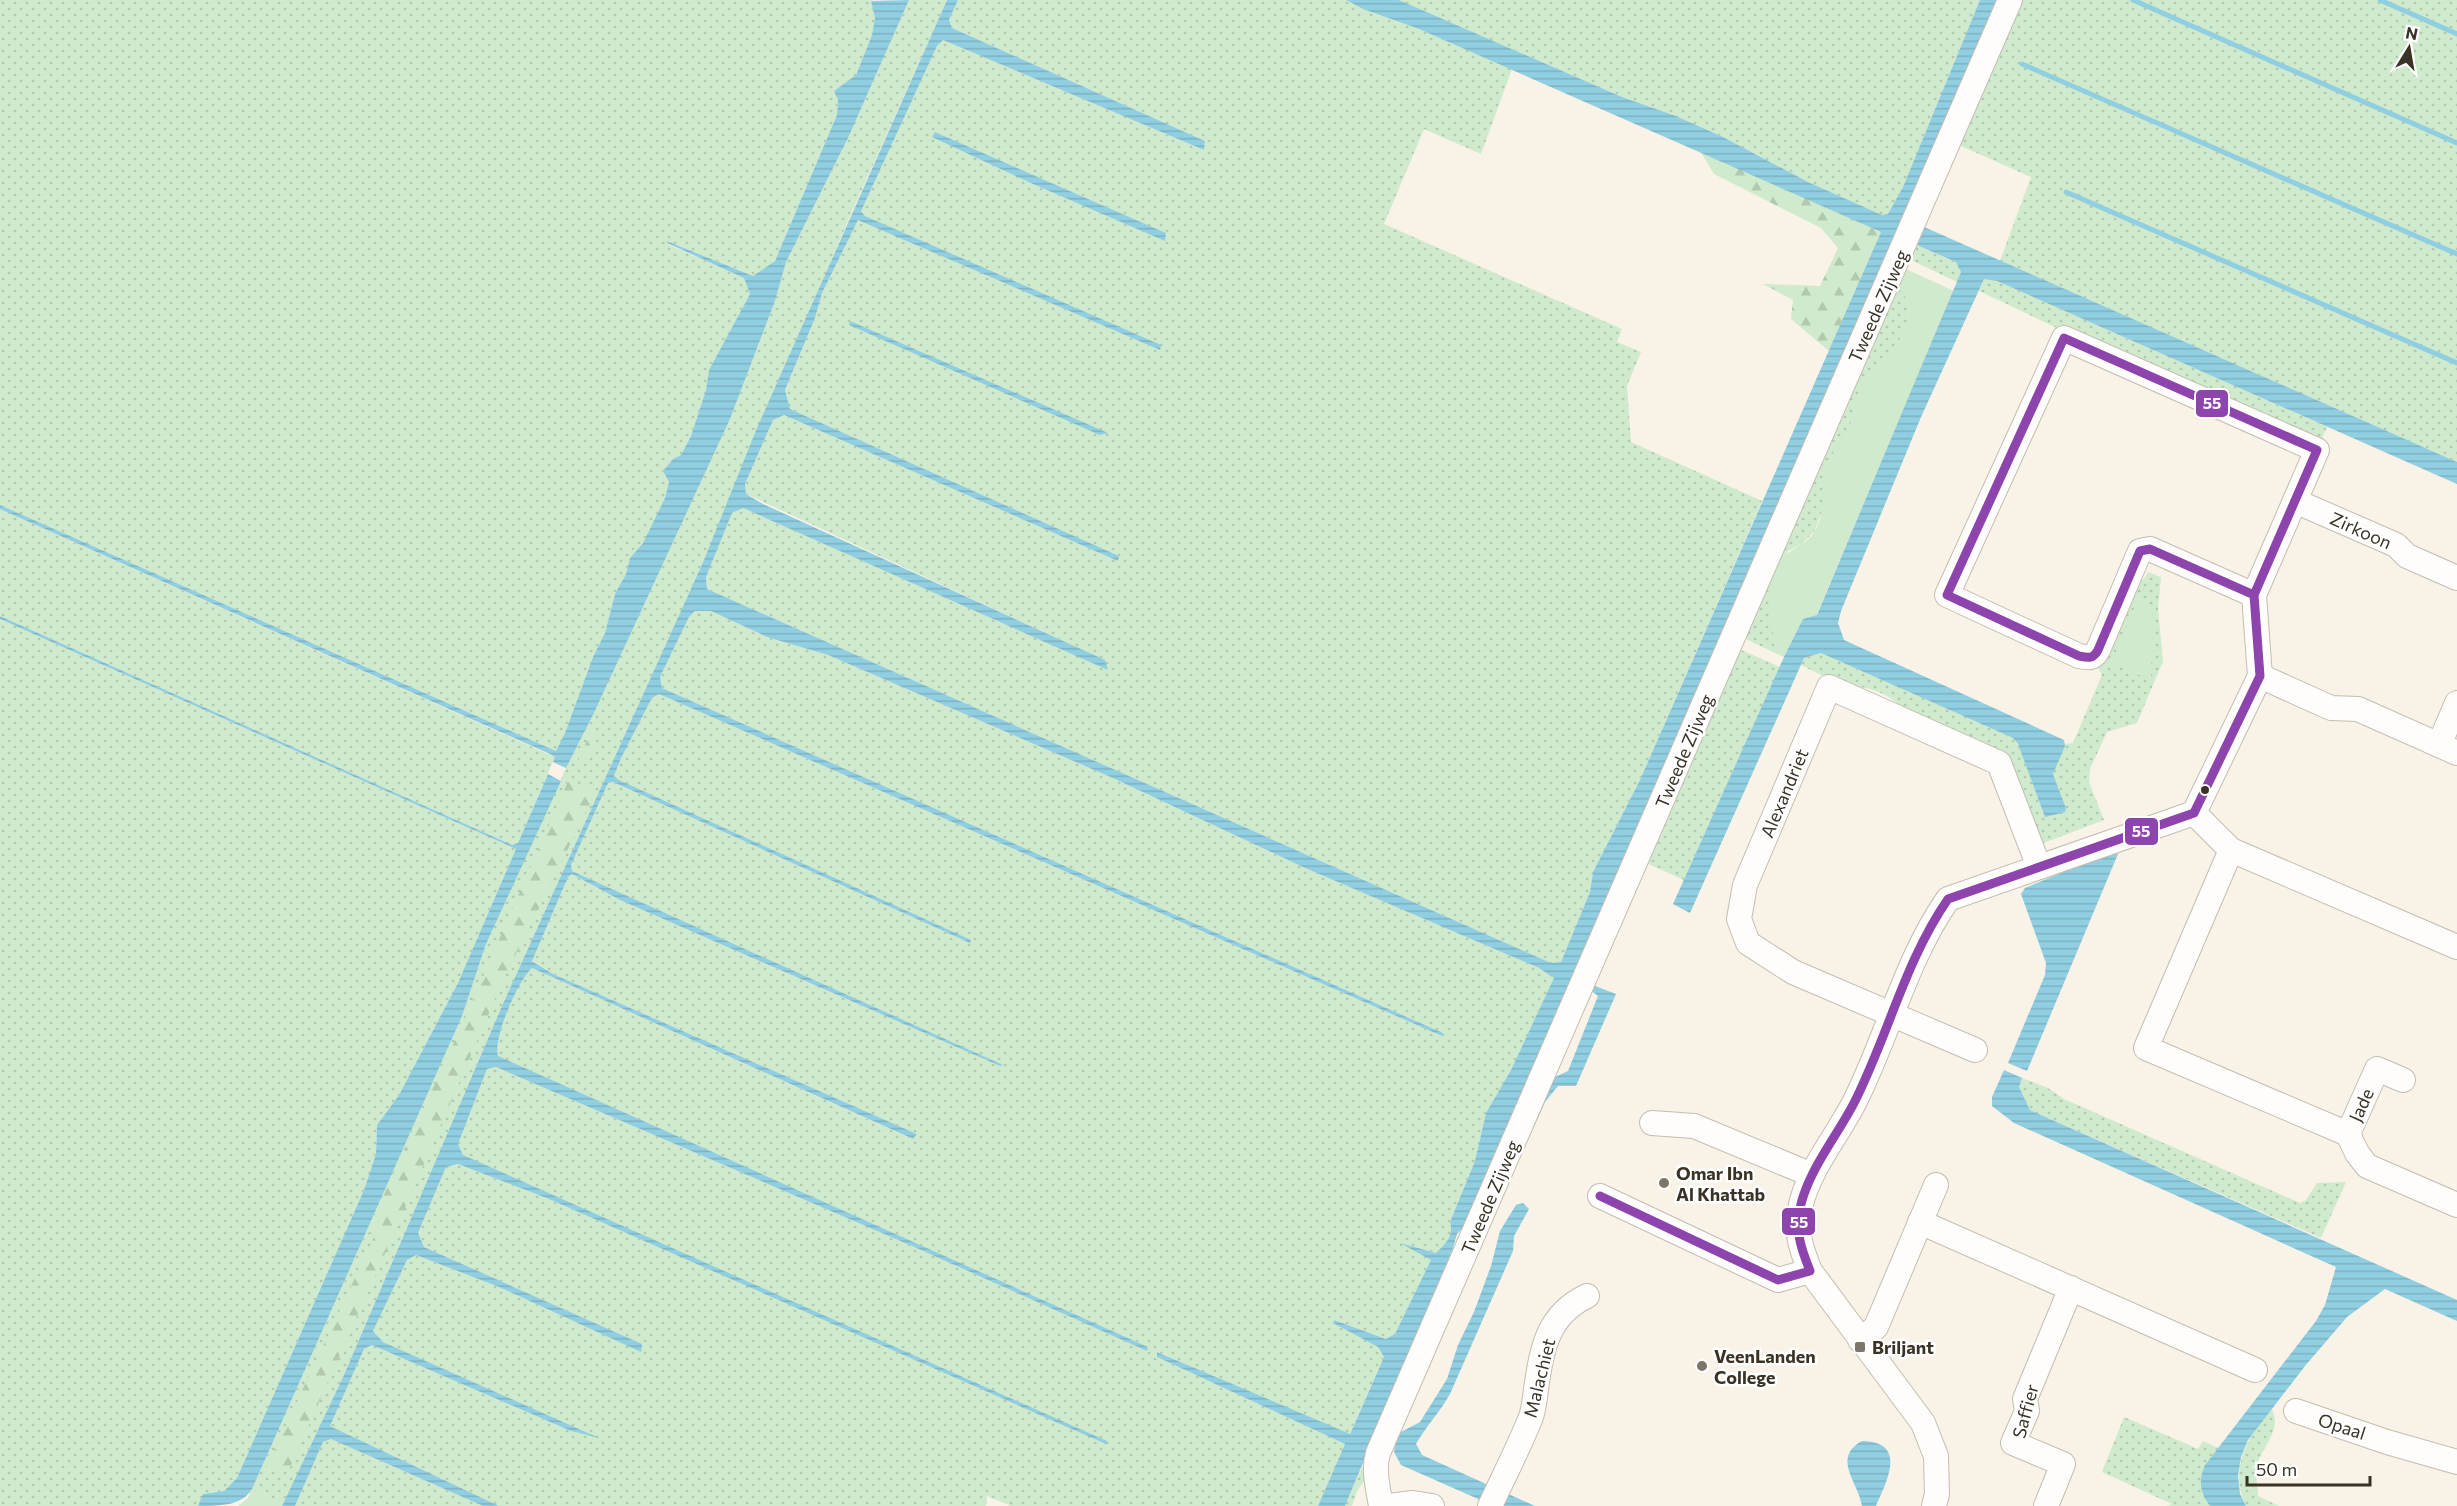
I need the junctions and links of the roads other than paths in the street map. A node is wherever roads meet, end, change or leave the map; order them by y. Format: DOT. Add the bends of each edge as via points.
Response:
graph roads {
  1 [pos="2010,0"];
  2 [pos="2295,501"];
  3 [pos="2457,578"];
  4 [pos="2254,594"];
  5 [pos="2260,676"];
  6 [pos="2457,703"];
  7 [pos="2448,749"];
  8 [pos="2194,813"];
  9 [pos="2230,850"];
  10 [pos="2039,867"];
  11 [pos="2457,946"];
  12 [pos="1891,1015"];
  13 [pos="1975,1050"];
  14 [pos="2403,1080"];
  15 [pos="1652,1123"];
  16 [pos="2348,1134"];
  17 [pos="1812,1175"];
  18 [pos="1936,1185"];
  19 [pos="1600,1196"];
  20 [pos="2457,1204"];
  21 [pos="1920,1222"];
  22 [pos="1810,1270"];
  23 [pos="2071,1288"];
  24 [pos="1587,1296"];
  25 [pos="1860,1340"];
  26 [pos="2255,1370"];
  27 [pos="2296,1411"];
  28 [pos="2457,1462"];
  29 [pos="1494,1497"];
  30 [pos="1382,1506"];
  31 [pos="1389,1506"];
  32 [pos="1432,1506"];
  33 [pos="1934,1506"];
  34 [pos="2046,1506"];
  1 -- 30 [label="street, Tweede Zijweg" via="1378,1453 1375,1462"];
  2 -- 3 [label="street, Zirkoon" via="2396,545 2407,556"];
  2 -- 4 [label="street"];
  2 -- 4 [label="street" via="2317,450 2064,338 1947,595 2089,658 2098,650 2140,551 2150,549"];
  4 -- 5 [label="street"];
  5 -- 7 [label="street" via="2331,708 2358,709"];
  5 -- 8 [label="street"];
  6 -- 7 [label="street"];
  8 -- 9 [label="street"];
  8 -- 10 [label="street"];
  9 -- 11 [label="street"];
  9 -- 16 [label="street" via="2146,1048"];
  10 -- 12 [label="street" via="1948,899 1928,928"];
  10 -- 12 [label="street, Alexandriet" via="1999,763 1829,687 1745,885 1739,919 1748,943 1793,972"];
  12 -- 13 [label="street, Alexandriet"];
  12 -- 17 [label="street" via="1854,1103"];
  14 -- 16 [label="street, Jade" via="2377,1069"];
  15 -- 17 [label="street" via="1694,1126"];
  16 -- 20 [label="street" via="2367,1166"];
  17 -- 22 [label="street" via="1801,1203 1797,1230"];
  18 -- 21 [label="street"];
  19 -- 22 [label="street" via="1778,1280"];
  21 -- 23 [label="street"];
  21 -- 25 [label="street" via="1876,1327"];
  22 -- 25 [label="street"];
  23 -- 26 [label="street"];
  23 -- 34 [label="street, Saffier" via="2025,1399 2027,1412 2013,1443 2063,1464"];
  24 -- 29 [label="street, Malachiet" via="1559,1315 1547,1336 1532,1414"];
  25 -- 33 [label="street" via="1923,1424 1936,1456"];
  27 -- 28 [label="street, Opaal"];
  31 -- 32 [label="street"];
}
